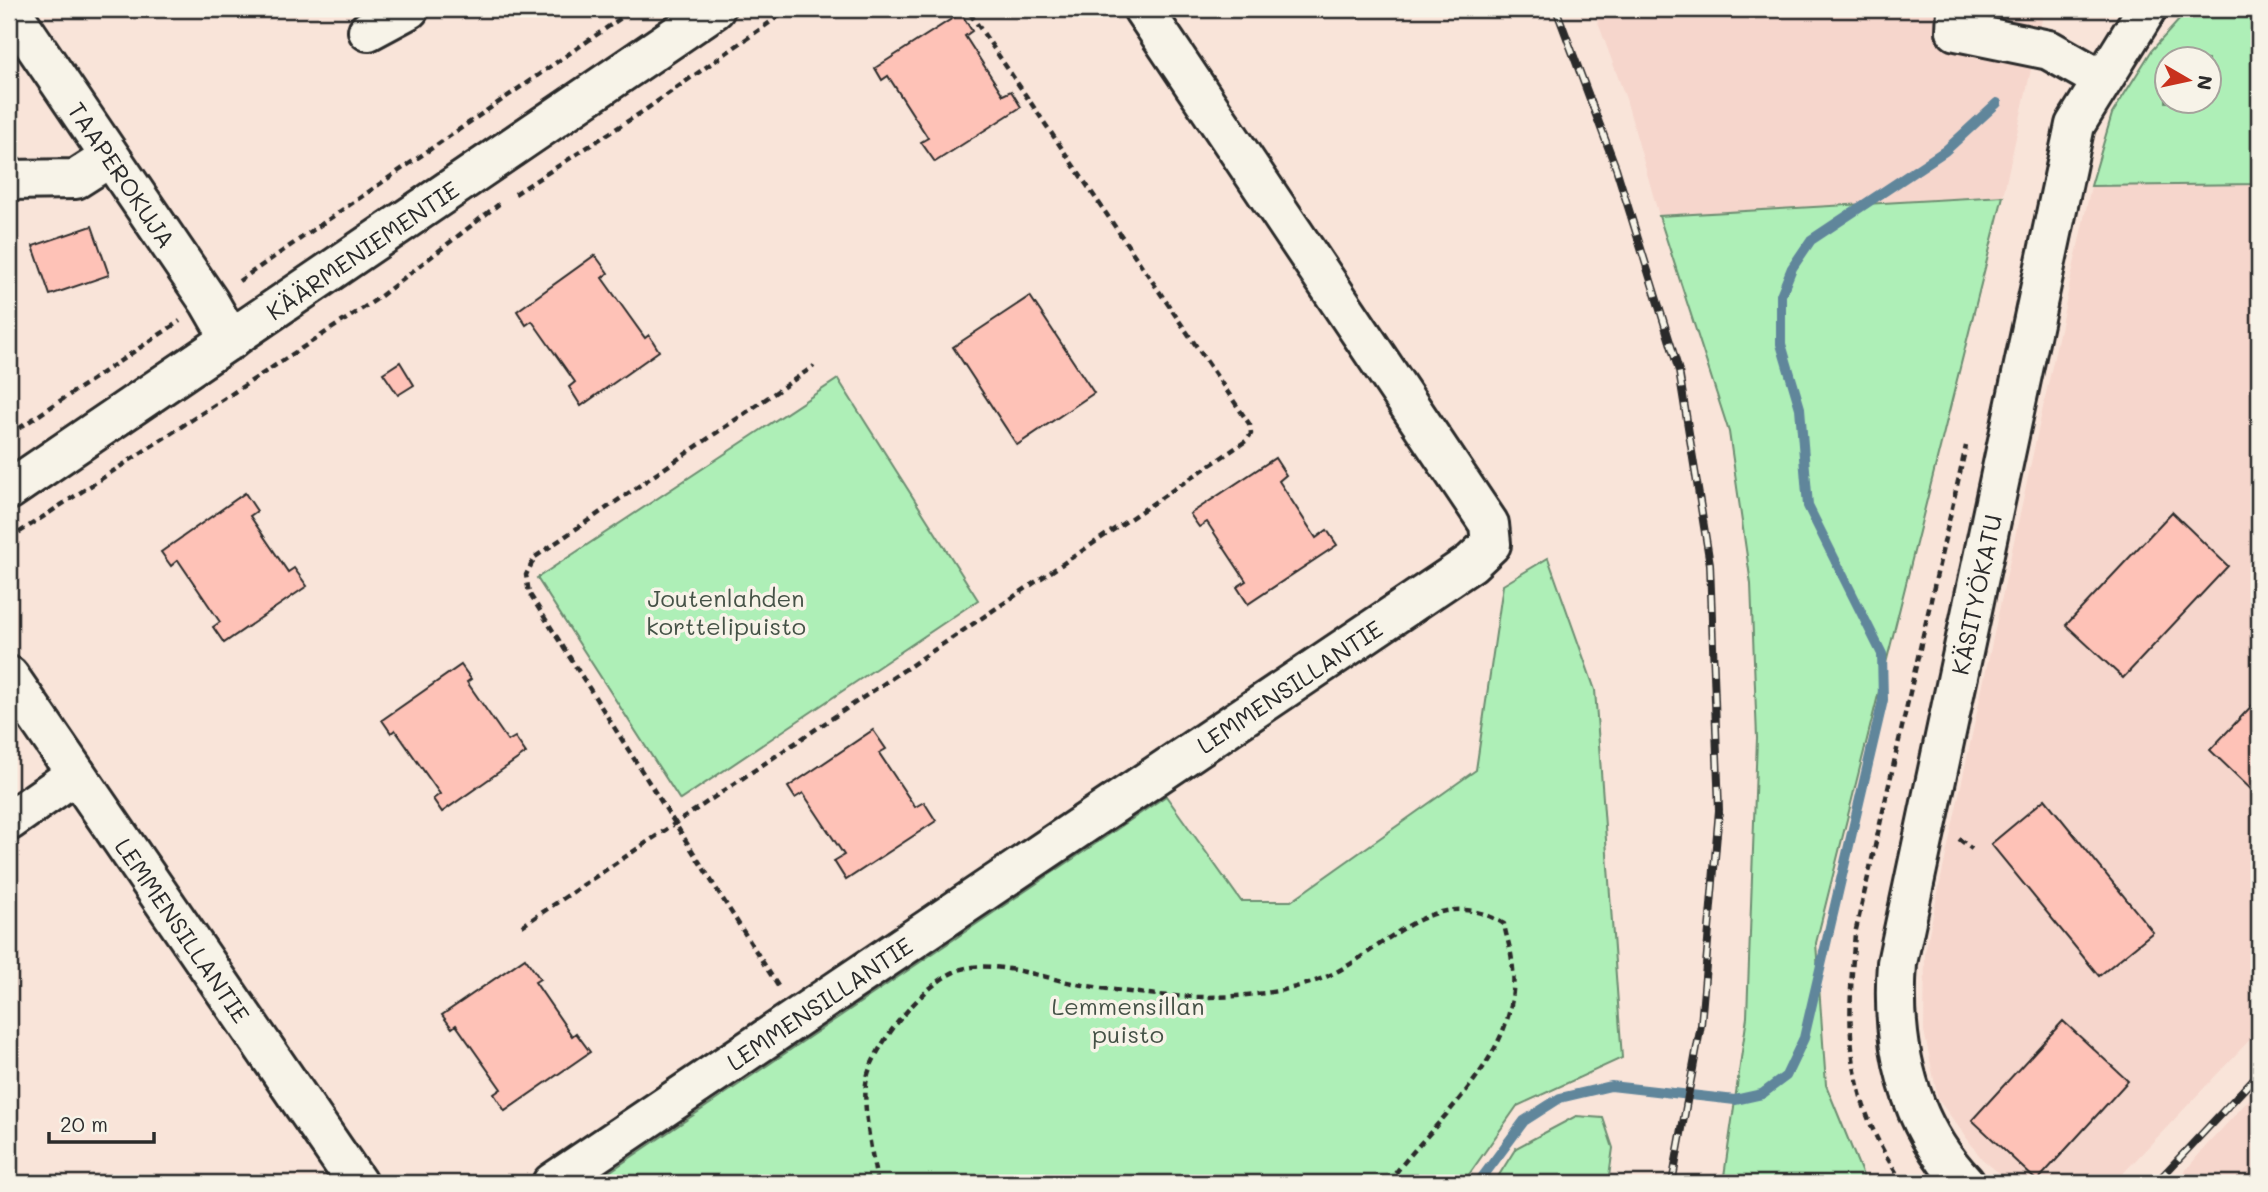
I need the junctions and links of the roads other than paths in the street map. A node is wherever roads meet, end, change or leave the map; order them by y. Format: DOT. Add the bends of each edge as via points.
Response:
graph roads {
  1 [pos="10,9"];
  2 [pos="409,9"];
  3 [pos="715,9"];
  4 [pos="1143,9"];
  5 [pos="1957,9"];
  6 [pos="2147,9"];
  7 [pos="368,31"];
  8 [pos="2102,80"];
  9 [pos="109,158"];
  10 [pos="9,180"];
  11 [pos="231,340"];
  12 [pos="9,490"];
  13 [pos="12,688"];
  14 [pos="76,774"];
  15 [pos="9,821"];
  16 [pos="357,1183"];
  17 [pos="552,1183"];
  18 [pos="1965,1183"];
  1 -- 9 [label="street, TAAPEROKUJA"];
  2 -- 7 [label="street"];
  3 -- 11 [label="street, KÄÄRMENIEMENTIE"];
  4 -- 17 [label="street, LEMMENSILLANTIE" via="1489,524 1491,544 1471,563"];
  5 -- 8 [label="street" via="1956,30 2049,50"];
  6 -- 8 [label="street, KÄSITYÖKATU"];
  8 -- 18 [label="street, KÄSITYÖKATU" via="2075,124 1897,963 1897,1036 1912,1101 1949,1167"];
  9 -- 10 [label="street" via="76,179"];
  9 -- 11 [label="street, TAAPEROKUJA"];
  11 -- 12 [label="street, KÄÄRMENIEMENTIE"];
  13 -- 14 [label="street, LEMMENSILLANTIE"];
  14 -- 15 [label="street"];
  14 -- 16 [label="street, LEMMENSILLANTIE"];
}
